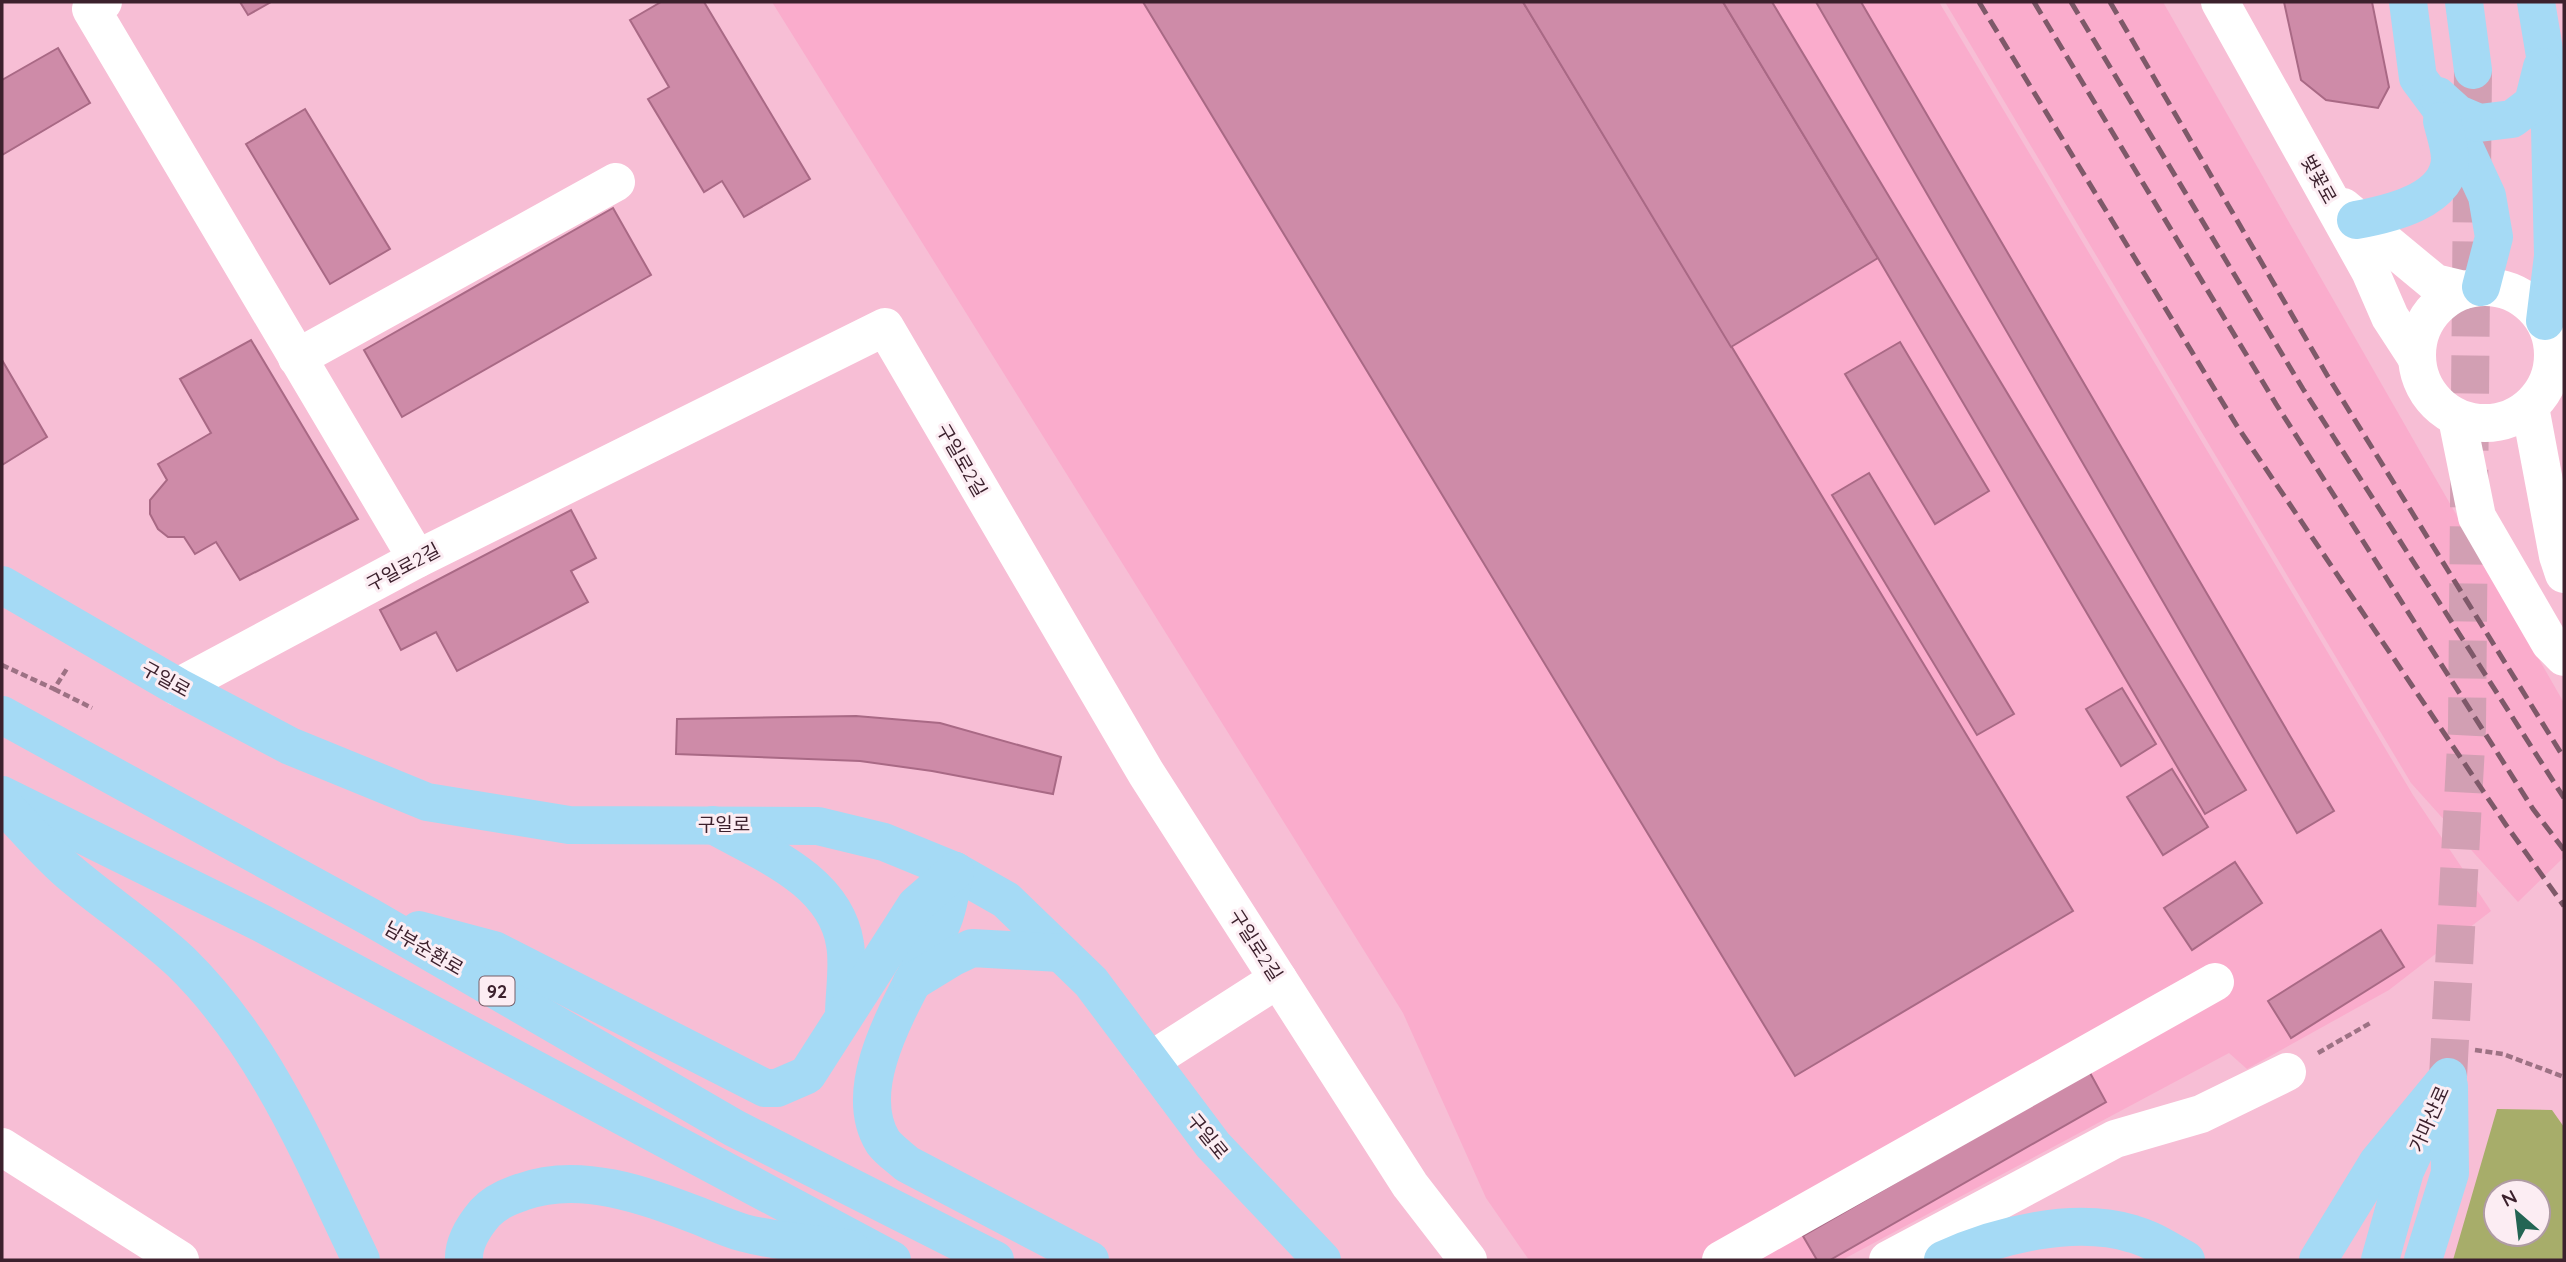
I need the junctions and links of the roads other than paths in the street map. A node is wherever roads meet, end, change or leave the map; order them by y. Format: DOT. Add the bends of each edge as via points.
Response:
graph roads {
  1 [pos="103,2"];
  2 [pos="2220,2"];
  3 [pos="2408,2"];
  4 [pos="2464,2"];
  5 [pos="2536,2"];
  6 [pos="2551,47"];
  7 [pos="2473,70"];
  8 [pos="2429,92"];
  9 [pos="615,182"];
  10 [pos="2325,188"];
  11 [pos="2356,220"];
  12 [pos="2472,288"];
  13 [pos="2544,320"];
  14 [pos="2416,357"];
  15 [pos="298,358"];
  16 [pos="2546,398"];
  17 [pos="2457,418"];
  18 [pos="417,559"];
  19 [pos="2562,560"];
  20 [pos="2,585"];
  21 [pos="2564,657"];
  22 [pos="178,687"];
  23 [pos="2,715"];
  24 [pos="2,794"];
  25 [pos="2,804"];
  26 [pos="712,824"];
  27 [pos="955,871"];
  28 [pos="370,917"];
  29 [pos="1060,953"];
  30 [pos="1278,979"];
  31 [pos="912,982"];
  32 [pos="2215,982"];
  33 [pos="844,1015"];
  34 [pos="1150,1061"];
  35 [pos="2460,1063"];
  36 [pos="2287,1072"];
  37 [pos="2,1147"];
  38 [pos="885,1257"];
  39 [pos="180,1260"];
  40 [pos="361,1260"];
  41 [pos="464,1260"];
  42 [pos="995,1260"];
  43 [pos="1090,1260"];
  44 [pos="1322,1260"];
  45 [pos="1468,1260"];
  46 [pos="1721,1260"];
  47 [pos="1888,1260"];
  48 [pos="1942,1260"];
  49 [pos="2186,1260"];
  50 [pos="2318,1260"];
  51 [pos="2380,1260"];
  52 [pos="2423,1260"];
  1 -- 15 [label="street" via="91,9"];
  2 -- 10 [label="street, 벚꽃로"];
  3 -- 8 [label="main road"];
  4 -- 7 [label="main road"];
  5 -- 6 [label="main road"];
  6 -- 8 [label="main road" via="2533,103 2512,119 2479,123"];
  6 -- 13 [label="main road" via="2553,256"];
  8 -- 11 [label="main road" via="2450,159 2445,181 2418,202"];
  8 -- 12 [label="main road" via="2456,129 2487,196 2494,237"];
  9 -- 15 [label="street"];
  10 -- 11 [label="street"];
  10 -- 14 [label="street, 벚꽃로" via="2390,317"];
  11 -- 12 [label="street" via="2435,283"];
  12 -- 13 [label="street" via="2500,288 2517,295 2533,305"];
  12 -- 14 [label="street" via="2434,309 2424,324"];
  13 -- 16 [label="street" via="2553,344"];
  14 -- 17 [label="street" via="2427,394"];
  15 -- 18 [label="street"];
  16 -- 17 [label="street" via="2514,418 2495,423"];
  16 -- 19 [label="street"];
  17 -- 21 [label="street" via="2477,517 2550,643"];
  18 -- 22 [label="street, 구일로2길"];
  18 -- 30 [label="street, 구일로2길" via="886,327 1146,773"];
  20 -- 22 [label="main road, 구일로"];
  22 -- 26 [label="main road, 구일로" via="290,746 427,802 569,825"];
  23 -- 28 [label="main road, 남부순환로 / 92"];
  24 -- 38 [label="main road" via="261,923"];
  25 -- 40 [label="main road" via="68,871 180,962 229,1018 273,1084"];
  26 -- 27 [label="main road, 구일로" via="818,825 884,842"];
  26 -- 33 [label="main road" via="800,874 824,897 845,945"];
  27 -- 29 [label="main road, 구일로" via="1006,900"];
  27 -- 31 [label="main road" via="943,921"];
  27 -- 33 [label="main road" via="916,905"];
  28 -- 33 [label="main road" via="494,950 765,1088 777,1088 807,1075"];
  28 -- 42 [label="main road, 남부순환로 / 92" via="734,1128"];
  29 -- 31 [label="main road" via="972,948"];
  29 -- 34 [label="main road, 구일로" via="1091,982"];
  30 -- 34 [label="street"];
  30 -- 45 [label="street, 구일로2길" via="1410,1185"];
  31 -- 43 [label="main road" via="872,1081 876,1128 885,1144 906,1164"];
  32 -- 46 [label="street"];
  34 -- 44 [label="main road, 구일로" via="1213,1145"];
  35 -- 50 [label="main road" via="2378,1162"];
  35 -- 51 [label="main road, 가마산로" via="2405,1171"];
  35 -- 52 [label="main road, 가마산로" via="2450,1173"];
  36 -- 47 [label="street" via="2200,1114 2115,1139"];
  37 -- 39 [label="street"];
  38 -- 41 [label="main road" via="744,1233 676,1207 579,1182 536,1187 489,1209 474,1226"];
  48 -- 49 [label="main road" via="2030,1232 2089,1228 2133,1233"];
}
